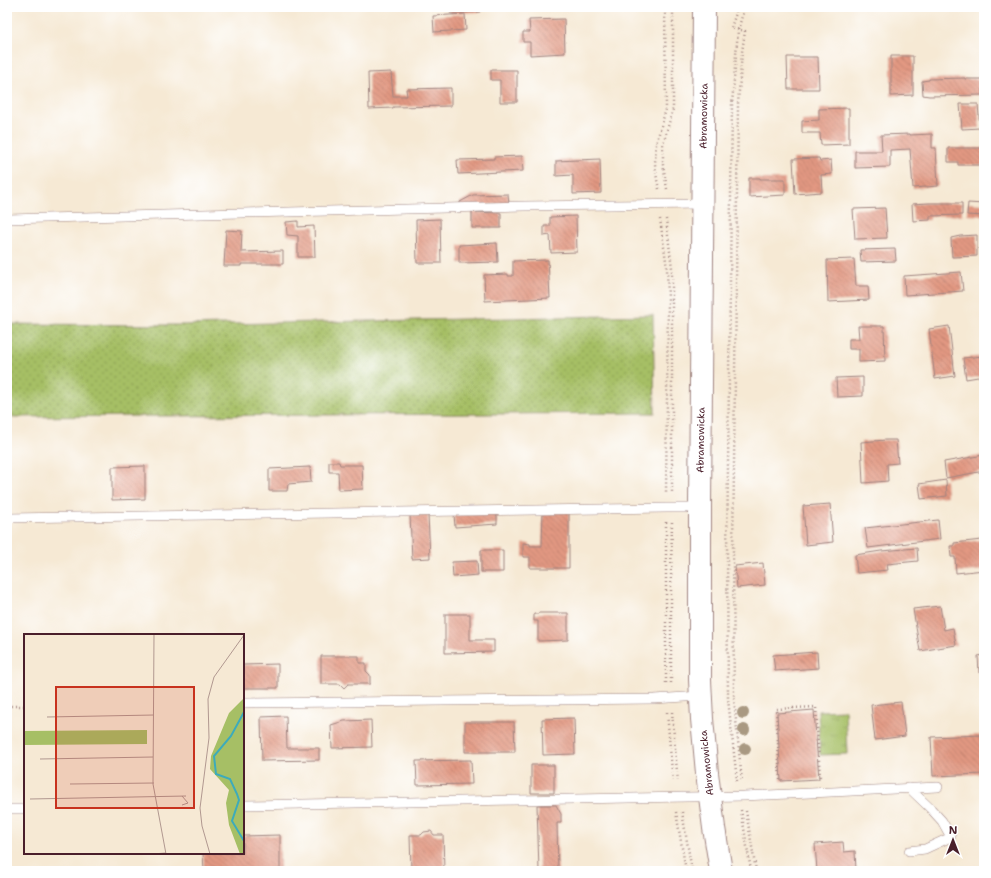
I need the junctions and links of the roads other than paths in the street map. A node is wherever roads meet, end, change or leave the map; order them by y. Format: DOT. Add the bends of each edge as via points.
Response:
graph roads {
  1 [pos="704,7"];
  2 [pos="702,204"];
  3 [pos="7,219"];
  4 [pos="700,508"];
  5 [pos="7,518"];
  6 [pos="701,696"];
  7 [pos="244,703"];
  8 [pos="938,787"];
  9 [pos="909,788"];
  10 [pos="710,796"];
  11 [pos="244,805"];
  12 [pos="7,809"];
  13 [pos="24,809"];
  14 [pos="909,851"];
  15 [pos="721,871"];
  1 -- 2 [label="main road, Abramowicka"];
  2 -- 3 [label="lane"];
  2 -- 4 [label="main road, Abramowicka"];
  4 -- 5 [label="lane"];
  4 -- 6 [label="main road, Abramowicka"];
  6 -- 7 [label="lane"];
  6 -- 10 [label="main road, Abramowicka"];
  8 -- 9 [label="lane"];
  9 -- 10 [label="lane"];
  9 -- 14 [label="lane" via="931,808 951,837 925,849"];
  10 -- 11 [label="lane"];
  10 -- 15 [label="main road, Abramowicka"];
  12 -- 13 [label="lane"];
}
